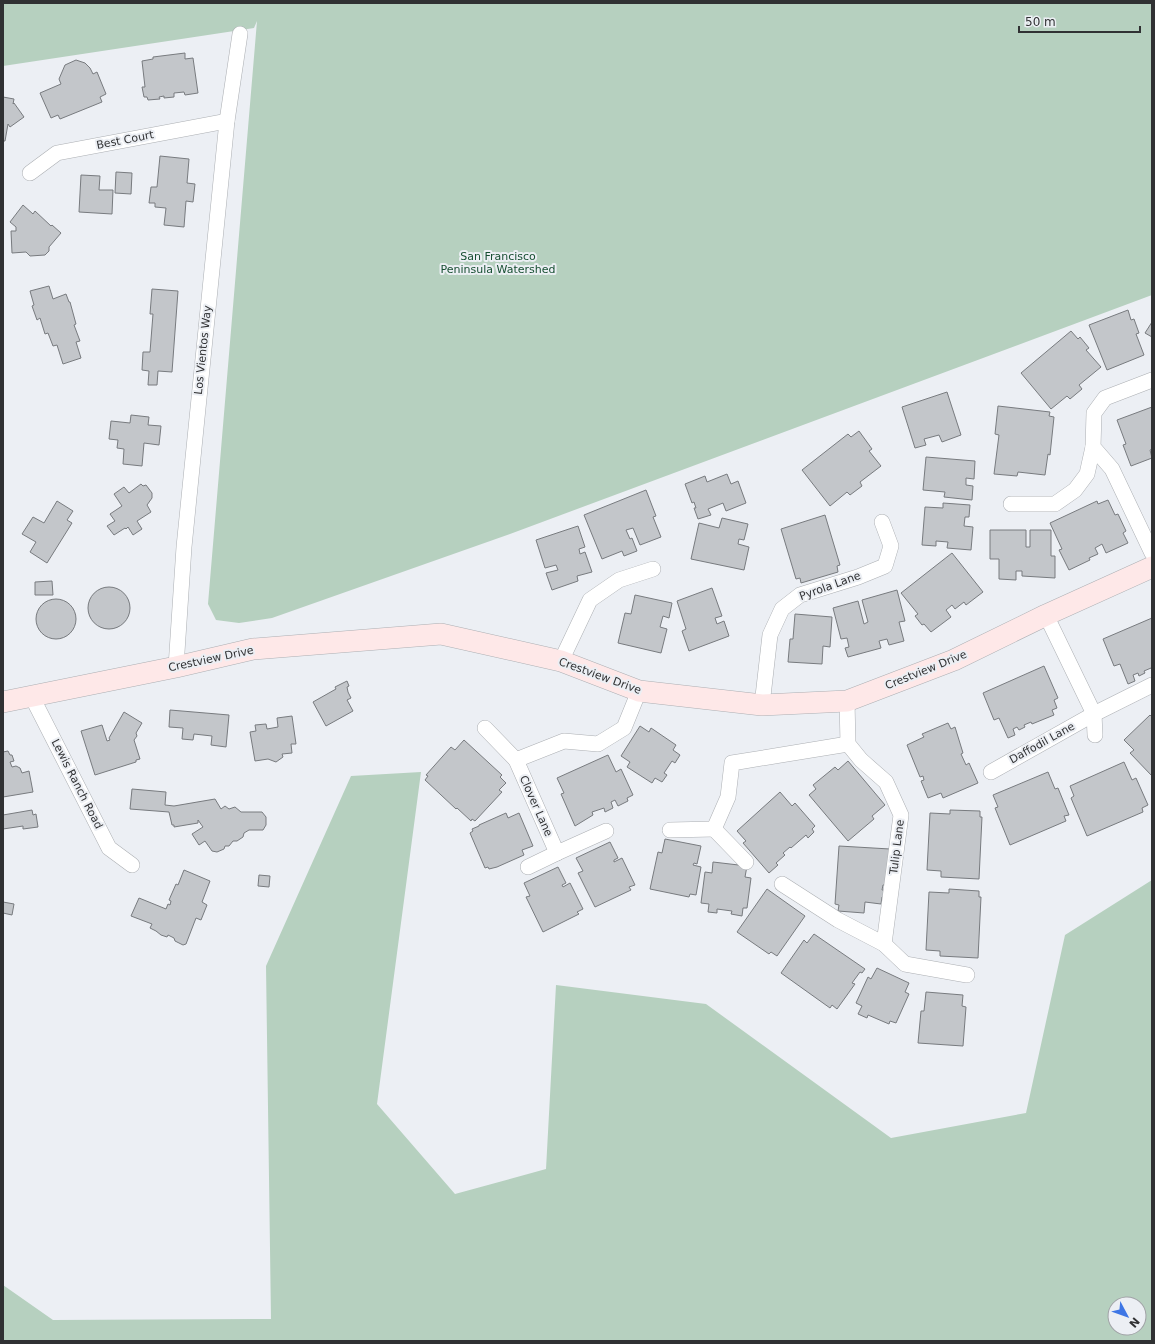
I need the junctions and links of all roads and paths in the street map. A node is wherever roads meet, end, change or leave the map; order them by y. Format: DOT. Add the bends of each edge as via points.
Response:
graph roads {
  1 [pos="240,34"];
  2 [pos="227,121"];
  3 [pos="30,174"];
  4 [pos="1152,380"];
  5 [pos="1093,447"];
  6 [pos="1011,504"];
  7 [pos="882,522"];
  8 [pos="1152,553"];
  9 [pos="1152,567"];
  10 [pos="653,569"];
  11 [pos="1046,615"];
  12 [pos="561,661"];
  13 [pos="176,667"];
  14 [pos="1152,686"];
  15 [pos="639,692"];
  16 [pos="31,695"];
  17 [pos="847,701"];
  18 [pos="3,702"];
  19 [pos="762,705"];
  20 [pos="1094,714"];
  21 [pos="485,728"];
  22 [pos="1095,735"];
  23 [pos="848,744"];
  24 [pos="516,760"];
  25 [pos="991,772"];
  26 [pos="714,829"];
  27 [pos="670,830"];
  28 [pos="606,831"];
  29 [pos="557,853"];
  30 [pos="746,862"];
  31 [pos="132,865"];
  32 [pos="528,867"];
  33 [pos="782,884"];
  34 [pos="884,944"];
  35 [pos="967,975"];
  1 -- 2 [label="street, Los Vientos Way"];
  2 -- 3 [label="street, Best Court" via="57,153"];
  2 -- 13 [label="street, Los Vientos Way" via="184,547"];
  4 -- 5 [label="street" via="1105,398 1094,413"];
  5 -- 6 [label="street" via="1087,474 1075,490 1055,504"];
  5 -- 8 [label="street" via="1112,469"];
  7 -- 19 [label="street, Pyrola Lane" via="891,546 884,566 800,595 782,609 770,635"];
  9 -- 11 [label="street, Crestview Drive"];
  10 -- 12 [label="street" via="619,580 590,600"];
  11 -- 17 [label="street, Crestview Drive" via="954,660"];
  11 -- 20 [label="street"];
  12 -- 13 [label="street, Crestview Drive" via="441,634 254,649"];
  12 -- 15 [label="street, Crestview Drive"];
  13 -- 16 [label="street, Crestview Drive"];
  14 -- 20 [label="street, Daffodil Lane"];
  15 -- 19 [label="street, Crestview Drive"];
  15 -- 24 [label="street" via="624,728 598,744 564,741"];
  16 -- 18 [label="street, Crestview Drive"];
  16 -- 31 [label="street, Lewis Ranch Road" via="109,848"];
  17 -- 19 [label="street, Crestview Drive"];
  17 -- 23 [label="street"];
  20 -- 22 [label="street"];
  20 -- 25 [label="street, Daffodil Lane"];
  21 -- 24 [label="street, Clover Lane"];
  23 -- 26 [label="street" via="732,763 728,797"];
  23 -- 34 [label="street, Tulip Lane" via="861,760 886,782 901,815"];
  24 -- 29 [label="street, Clover Lane"];
  26 -- 27 [label="street"];
  26 -- 30 [label="street"];
  28 -- 29 [label="street"];
  29 -- 32 [label="street"];
  33 -- 34 [label="street" via="838,920"];
  34 -- 35 [label="street" via="905,964"];
}
